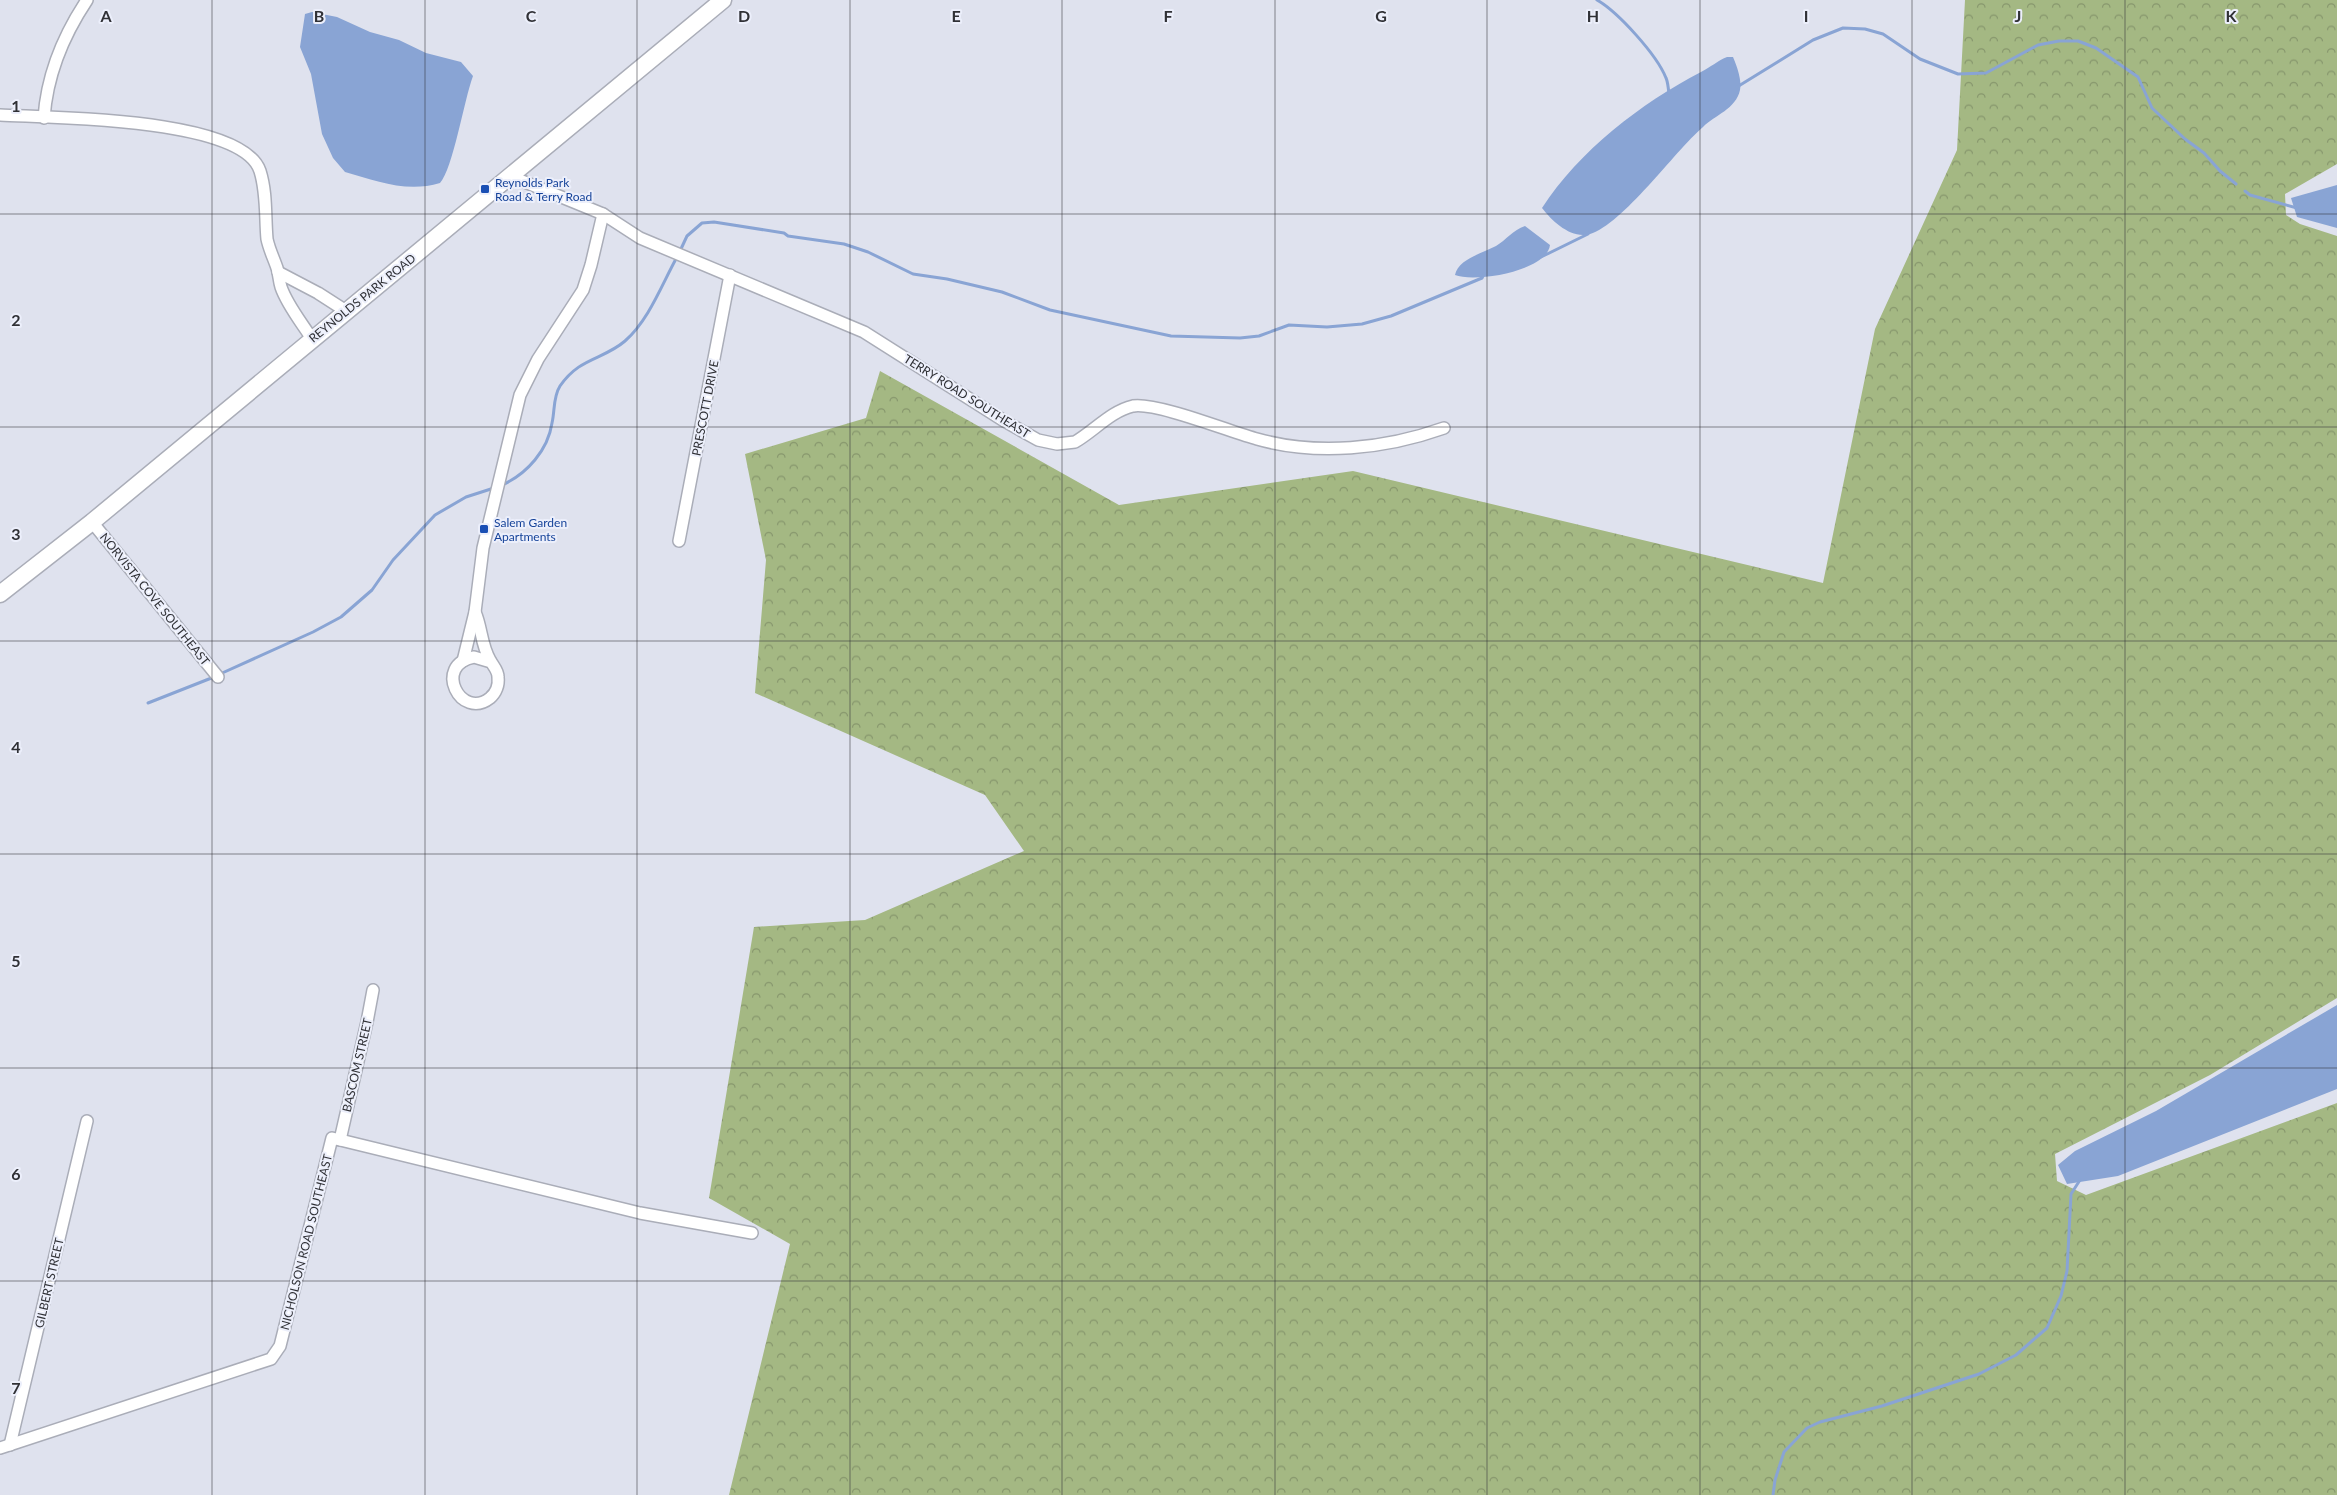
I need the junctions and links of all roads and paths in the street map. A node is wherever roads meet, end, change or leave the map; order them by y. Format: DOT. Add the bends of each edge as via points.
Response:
graph roads {
  1 [pos="87,0"];
  2 [pos="723,0"];
  3 [pos="0,115"];
  4 [pos="44,118"];
  5 [pos="510,176"];
  6 [pos="603,214"];
  7 [pos="278,272"];
  8 [pos="730,275"];
  9 [pos="346,311"];
  10 [pos="312,339"];
  11 [pos="1444,428"];
  12 [pos="92,522"];
  13 [pos="679,542"];
  14 [pos="0,594"];
  15 [pos="475,612"];
  16 [pos="463,660"];
  17 [pos="491,662"];
  18 [pos="218,677"];
  19 [pos="373,990"];
  20 [pos="87,1121"];
  21 [pos="340,1140"];
  22 [pos="752,1233"];
  23 [pos="5,1447"];
  1 -- 4 [label="street" via="58,54 46,95"];
  2 -- 5 [label="main road, REYNOLDS PARK ROAD"];
  3 -- 4 [label="street"];
  4 -- 7 [label="street" via="156,126 208,136 238,149 256,163 260,171 268,242"];
  5 -- 6 [label="street, TERRY ROAD SOUTHEAST"];
  5 -- 9 [label="main road, REYNOLDS PARK ROAD"];
  6 -- 8 [label="street, TERRY ROAD SOUTHEAST" via="640,238"];
  6 -- 15 [label="street" via="582,290 538,359 520,395 482,548"];
  7 -- 9 [label="street"];
  7 -- 10 [label="street" via="281,287"];
  8 -- 11 [label="street, TERRY ROAD SOUTHEAST" via="864,332 1006,422 1047,443 1075,442 1114,415 1136,406 1303,448 1354,447 1420,437"];
  8 -- 13 [label="street, PRESCOTT DRIVE"];
  9 -- 10 [label="main road, REYNOLDS PARK ROAD"];
  10 -- 12 [label="main road, REYNOLDS PARK ROAD"];
  12 -- 14 [label="main road, REYNOLDS PARK ROAD"];
  12 -- 18 [label="street, NORVISTA COVE SOUTHEAST"];
  15 -- 16 [label="street"];
  15 -- 17 [label="street"];
  16 -- 17 [label="street" via="480,657"];
  16 -- 17 [label="street" via="453,675 454,688 462,698 474,703 486,700 497,688 497,672"];
  19 -- 21 [label="street, BASCOM STREET"];
  20 -- 23 [label="street, GILBERT STREET"];
  21 -- 22 [label="street, NICHOLSON ROAD SOUTHEAST" via="640,1213"];
  21 -- 23 [label="street, NICHOLSON ROAD SOUTHEAST" via="332,1138 280,1346 271,1359"];
}
